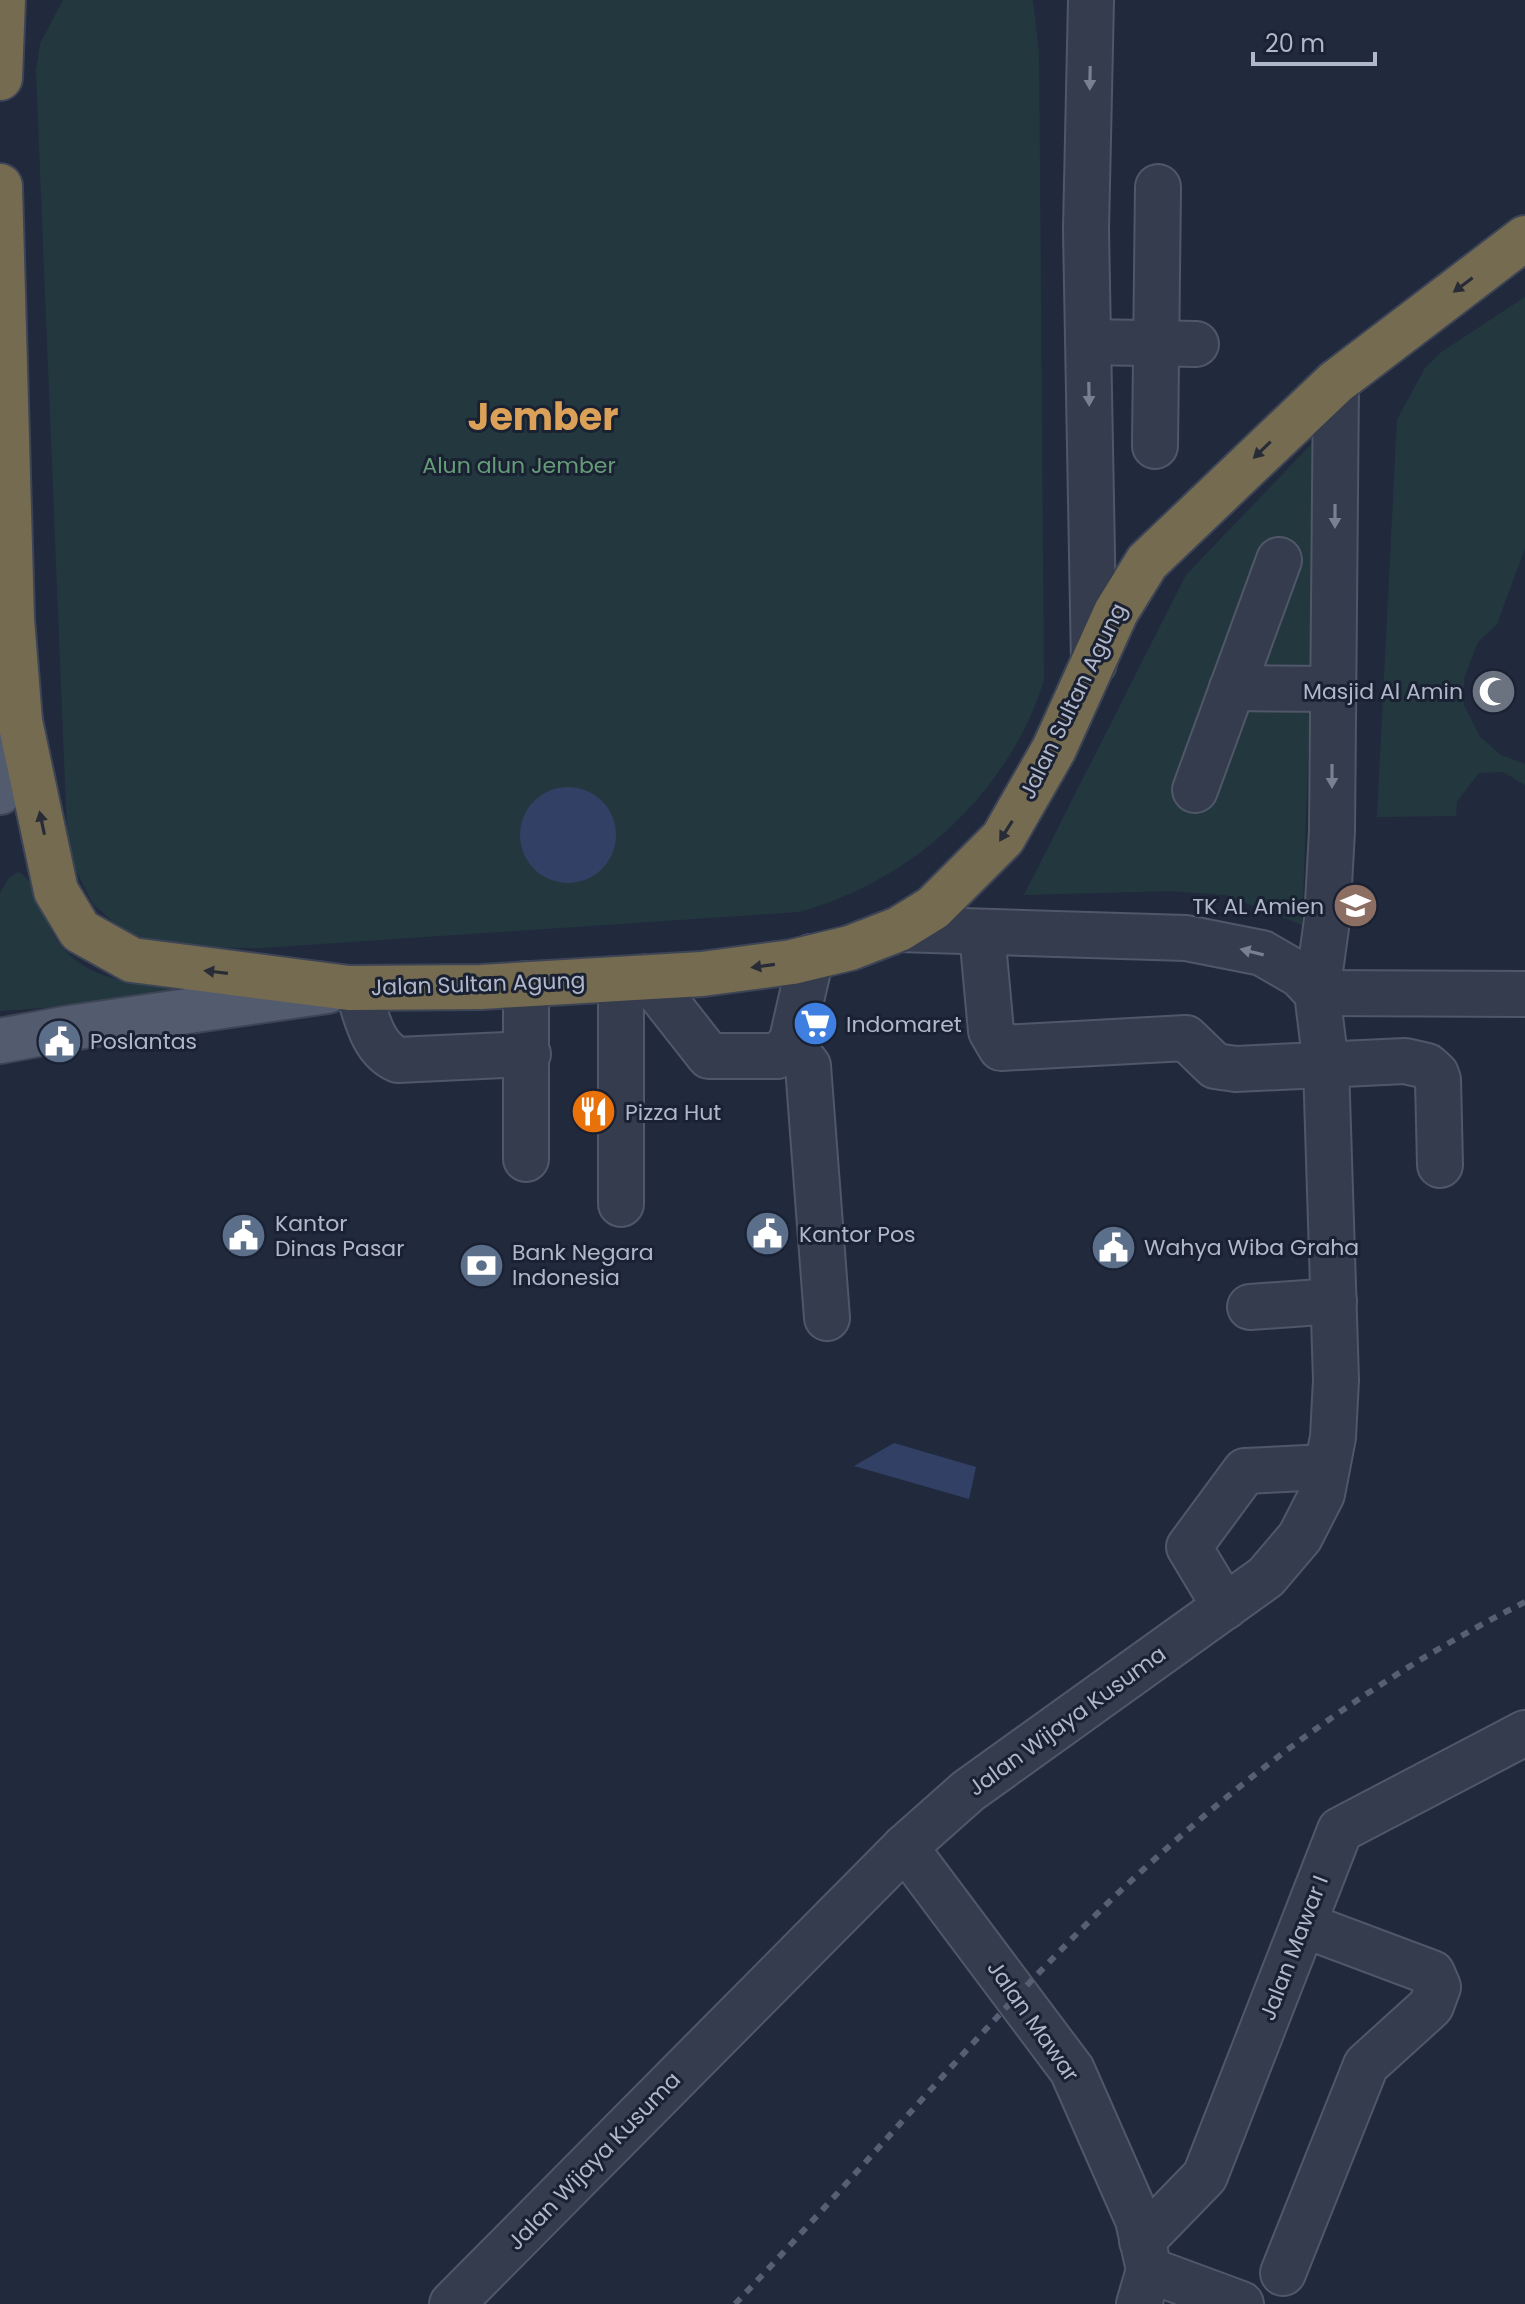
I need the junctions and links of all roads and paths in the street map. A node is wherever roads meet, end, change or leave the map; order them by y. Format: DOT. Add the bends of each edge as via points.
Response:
graph roads {
  1 [pos="3,0"];
  2 [pos="1091,0"];
  3 [pos="0,78"];
  4 [pos="0,186"];
  5 [pos="1158,187"];
  6 [pos="0,212"];
  7 [pos="1525,238"];
  8 [pos="1089,342"];
  9 [pos="1177,344"];
  10 [pos="1336,382"];
  11 [pos="1155,446"];
  12 [pos="5,487"];
  13 [pos="1279,560"];
  14 [pos="6,618"];
  15 [pos="1094,663"];
  16 [pos="1232,688"];
  17 [pos="1333,689"];
  18 [pos="20,721"];
  19 [pos="1195,790"];
  20 [pos="0,792"];
  21 [pos="899,929"];
  22 [pos="982,933"];
  23 [pos="811,957"];
  24 [pos="634,978"];
  25 [pos="526,984"];
  26 [pos="353,988"];
  27 [pos="1317,993"];
  28 [pos="1525,994"];
  29 [pos="0,1041"];
  30 [pos="791,1044"];
  31 [pos="528,1054"];
  32 [pos="1326,1065"];
  33 [pos="526,1159"];
  34 [pos="1440,1165"];
  35 [pos="621,1204"];
  36 [pos="1334,1301"];
  37 [pos="1250,1307"];
  38 [pos="827,1318"];
  39 [pos="1327,1467"];
  40 [pos="1225,1607"];
  41 [pos="1525,1733"];
  42 [pos="905,1847"];
  43 [pos="1304,1925"];
  44 [pos="1143,2272"];
  45 [pos="1283,2273"];
  46 [pos="452,2304"];
  47 [pos="1241,2304"];
  1 -- 3 [label="highway"];
  2 -- 8 [label="street, one-way"];
  4 -- 6 [label="highway, Jalan Sultan Agung"];
  5 -- 9 [label="street"];
  6 -- 12 [label="highway, Jalan Sultan Agung"];
  7 -- 10 [label="highway, Jalan Sultan Agung, one-way"];
  8 -- 9 [label="street"];
  8 -- 15 [label="street, one-way"];
  9 -- 11 [label="street"];
  10 -- 15 [label="highway, Jalan Sultan Agung, one-way" via="1133,578"];
  10 -- 17 [label="street, Jalan Wijaya Kusuma, one-way"];
  12 -- 14 [label="highway, Jalan Sultan Agung"];
  13 -- 16 [label="street"];
  14 -- 18 [label="highway, Jalan Sultan Agung"];
  15 -- 21 [label="highway, Jalan Sultan Agung, one-way" via="1054,749 1003,838 933,908"];
  16 -- 17 [label="street"];
  16 -- 19 [label="street"];
  17 -- 27 [label="street, Jalan Wijaya Kusuma, one-way" via="1329,890"];
  18 -- 20 [label="main road"];
  26 -- 18 [label="highway, Jalan Sultan Agung, one-way" via="132,960 80,931 56,891"];
  21 -- 22 [label="street"];
  21 -- 23 [label="highway, Jalan Sultan Agung"];
  27 -- 22 [label="street, one-way" via="1300,975 1262,953 1186,938"];
  22 -- 32 [label="street" via="992,1039 1001,1048 1186,1038 1215,1066"];
  23 -- 24 [label="highway, Jalan Sultan Agung, one-way" via="702,974"];
  23 -- 30 [label="street"];
  24 -- 25 [label="highway, Jalan Sultan Agung"];
  24 -- 30 [label="street" via="709,1056 777,1056"];
  24 -- 35 [label="street"];
  25 -- 26 [label="highway, Jalan Sultan Agung"];
  25 -- 31 [label="street"];
  26 -- 29 [label="main road"];
  26 -- 31 [label="street" via="375,1040 398,1060"];
  27 -- 28 [label="street"];
  27 -- 32 [label="street, Jalan Wijaya Kusuma"];
  30 -- 38 [label="street" via="808,1066"];
  31 -- 33 [label="street"];
  32 -- 34 [label="street" via="1405,1061 1427,1066 1436,1074"];
  32 -- 36 [label="street, Jalan Wijaya Kusuma"];
  36 -- 37 [label="street"];
  36 -- 39 [label="street, Jalan Wijaya Kusuma" via="1336,1380"];
  39 -- 40 [label="street, Jalan Wijaya Kusuma" via="1322,1494 1300,1537 1266,1577"];
  39 -- 40 [label="street" via="1245,1471 1189,1547"];
  40 -- 42 [label="street, Jalan Wijaya Kusuma" via="968,1791"];
  41 -- 43 [label="street, Jalan Mawar I" via="1346,1824"];
  42 -- 44 [label="street, Jalan Mawar" via="1072,2070 1133,2205"];
  42 -- 46 [label="street, Jalan Wijaya Kusuma"];
  43 -- 44 [label="street, Jalan Mawar I" via="1205,2176"];
  43 -- 45 [label="street" via="1432,1973 1438,1987 1431,2006 1366,2065"];
  44 -- 47 [label="street"];
}
